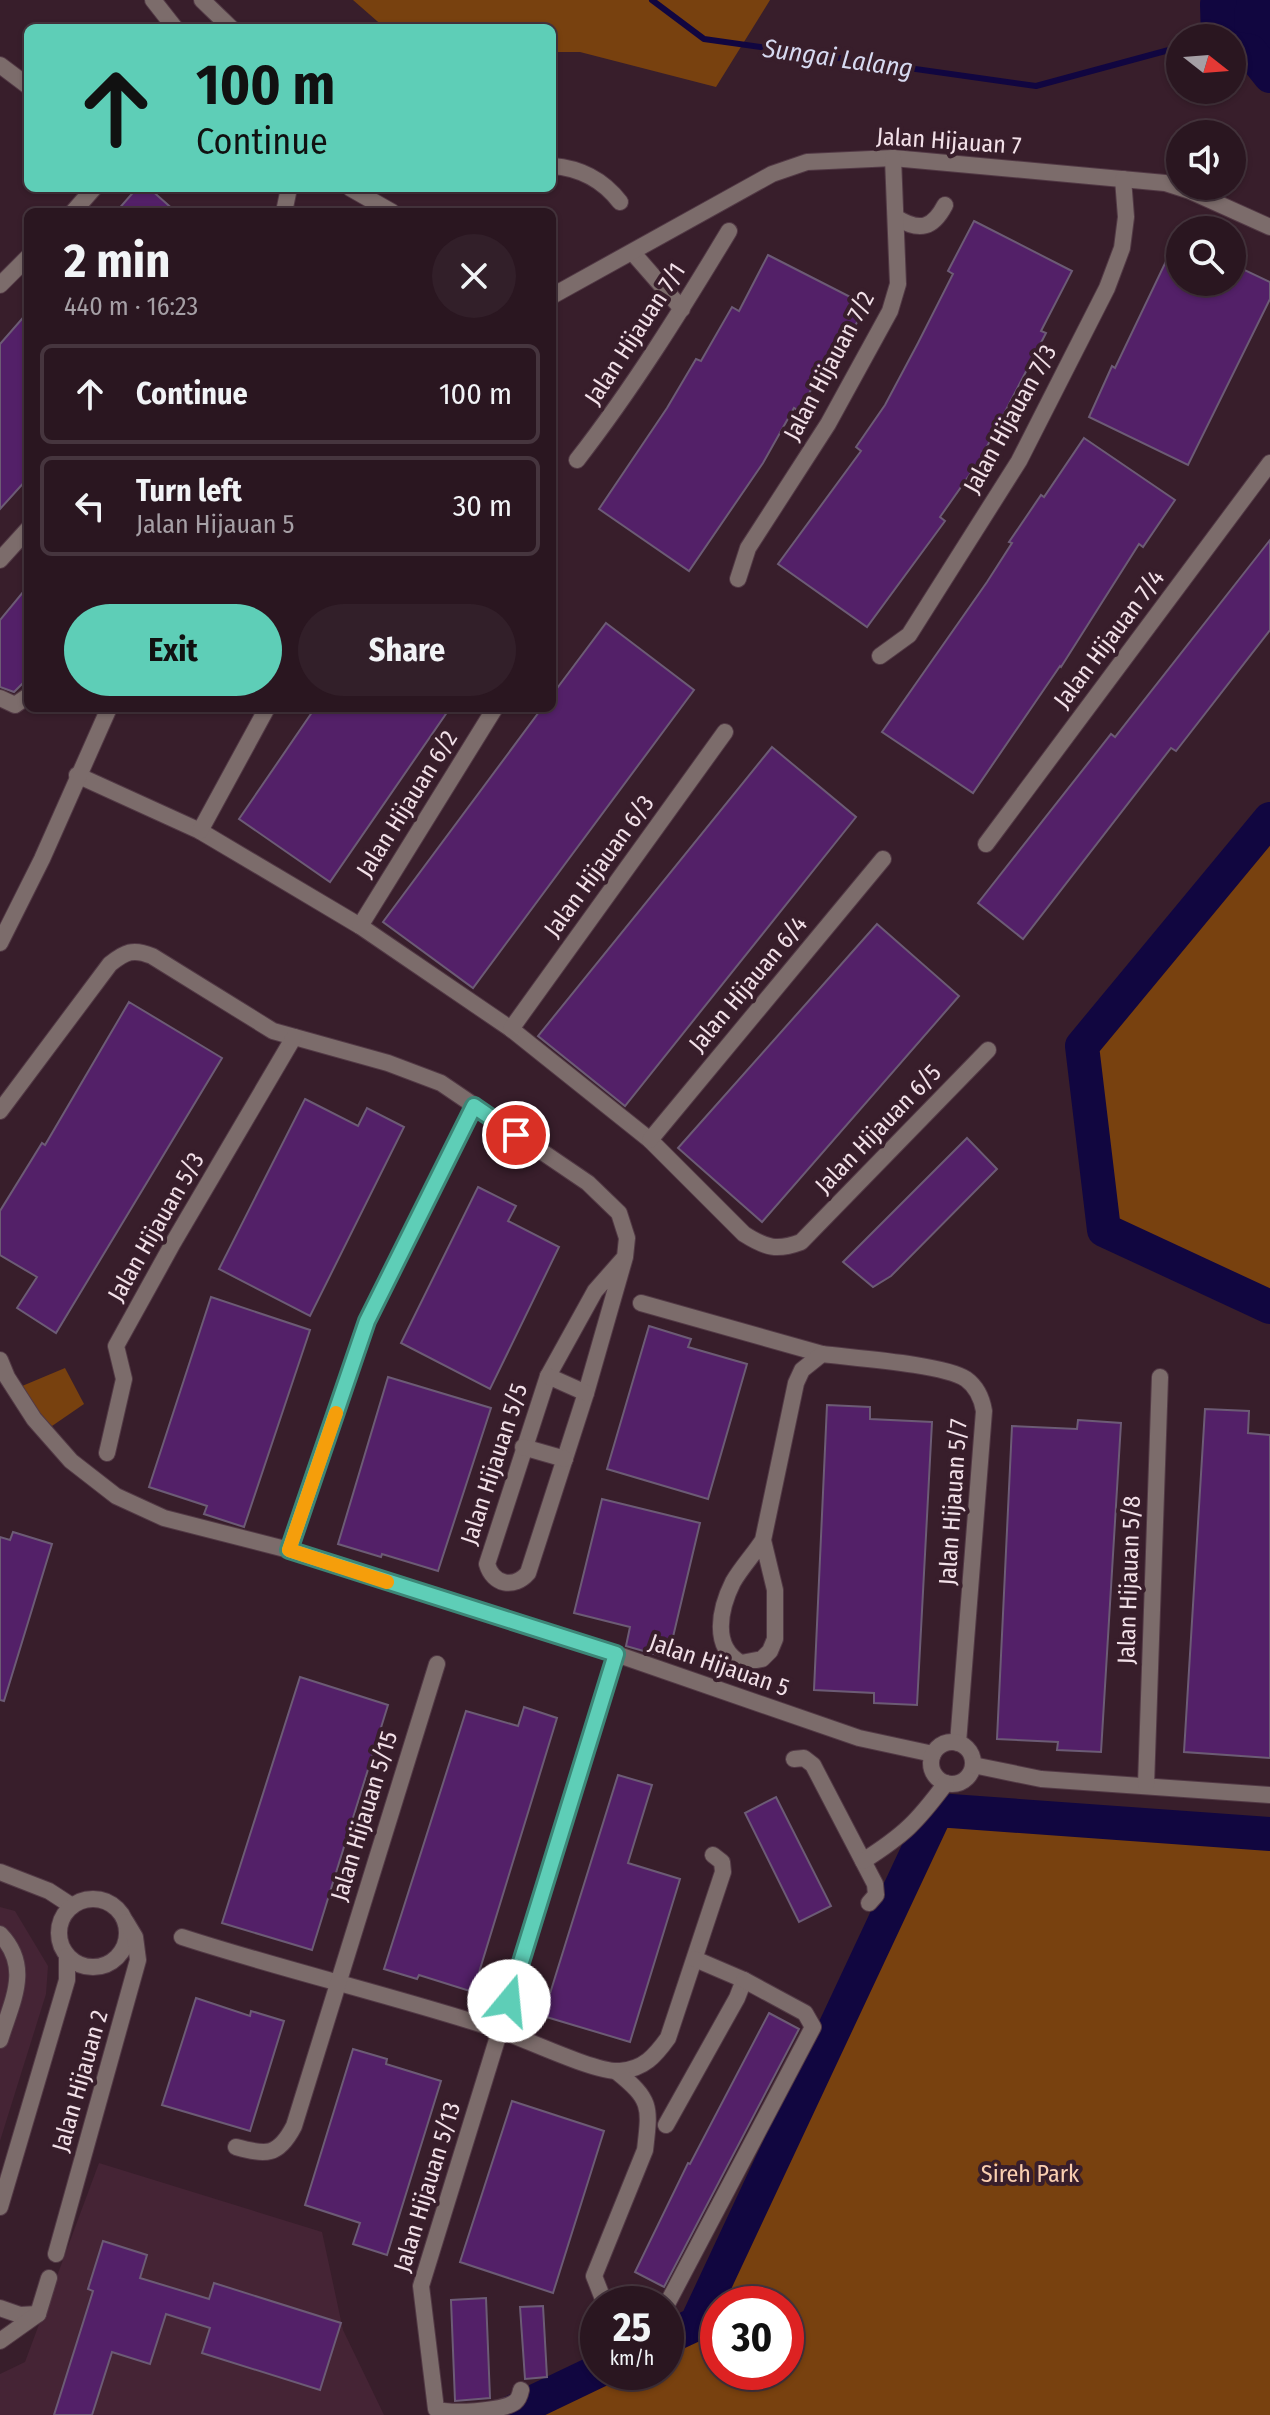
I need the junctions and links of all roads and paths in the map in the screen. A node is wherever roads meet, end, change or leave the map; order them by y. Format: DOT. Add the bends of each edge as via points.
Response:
graph roads {
  1 [pos="153,0"];
  2 [pos="202,0"];
  3 [pos="172,24"];
  4 [pos="227,24"];
  5 [pos="0,65"];
  6 [pos="24,83"];
  7 [pos="893,158"];
  8 [pos="556,166"];
  9 [pos="1123,179"];
  10 [pos="90,192"];
  11 [pos="357,192"];
  12 [pos="620,202"];
  13 [pos="945,205"];
  14 [pos="76,208"];
  15 [pos="385,208"];
  16 [pos="897,218"];
  17 [pos="1270,227"];
  18 [pos="729,231"];
  19 [pos="633,253"];
  20 [pos="24,261"];
  21 [pos="0,285"];
  22 [pos="556,294"];
  23 [pos="682,309"];
  24 [pos="577,460"];
  25 [pos="1270,463"];
  26 [pos="24,533"];
  27 [pos="0,560"];
  28 [pos="738,579"];
  29 [pos="880,656"];
  30 [pos="0,698"];
  31 [pos="24,699"];
  32 [pos="107,712"];
  33 [pos="265,712"];
  34 [pos="493,712"];
  35 [pos="725,732"];
  36 [pos="77,775"];
  37 [pos="200,831"];
  38 [pos="986,844"];
  39 [pos="883,859"];
  40 [pos="360,926"];
  41 [pos="0,943"];
  42 [pos="511,1029"];
  43 [pos="294,1037"];
  44 [pos="988,1050"];
  45 [pos="474,1106"];
  46 [pos="0,1111"];
  47 [pos="650,1140"];
  48 [pos="625,1257"];
  49 [pos="641,1303"];
  50 [pos="822,1354"];
  51 [pos="0,1360"];
  52 [pos="548,1376"];
  53 [pos="1160,1377"];
  54 [pos="586,1393"];
  55 [pos="523,1447"];
  56 [pos="107,1453"];
  57 [pos="565,1459"];
  58 [pos="763,1540"];
  59 [pos="289,1550"];
  60 [pos="616,1654"];
  61 [pos="437,1664"];
  62 [pos="958,1743"];
  63 [pos="933,1754"];
  64 [pos="794,1759"];
  65 [pos="973,1765"];
  66 [pos="946,1783"];
  67 [pos="1146,1785"];
  68 [pos="1270,1795"];
  69 [pos="713,1855"];
  70 [pos="863,1861"];
  71 [pos="0,1872"];
  72 [pos="869,1903"];
  73 [pos="72,1906"];
  74 [pos="126,1922"];
  75 [pos="0,1934"];
  76 [pos="182,1937"];
  77 [pos="67,1956"];
  78 [pos="695,1959"];
  79 [pos="744,1980"];
  80 [pos="337,1983"];
  81 [pos="500,2031"];
  82 [pos="0,2040"];
  83 [pos="617,2072"];
  84 [pos="666,2125"];
  85 [pos="236,2147"];
  86 [pos="5,2171"];
  87 [pos="0,2207"];
  88 [pos="56,2254"];
  89 [pos="49,2278"];
  90 [pos="598,2286"];
  91 [pos="677,2286"];
  92 [pos="0,2308"];
  93 [pos="38,2314"];
  94 [pos="0,2341"];
  95 [pos="521,2390"];
  1 -- 3 [label="street"];
  2 -- 4 [label="street"];
  5 -- 6 [label="street"];
  7 -- 9 [label="street, Jalan Hijauan 7"];
  7 -- 16 [label="street, Jalan Hijauan 7/2"];
  7 -- 19 [label="street, Jalan Hijauan 7" via="807,162 772,174"];
  8 -- 12 [label="street" via="590,175"];
  9 -- 17 [label="street, Jalan Hijauan 7" via="1190,191"];
  9 -- 29 [label="street, Jalan Hijauan 7/3" via="1122,248 1101,301 1019,461 909,635"];
  10 -- 14 [label="street"];
  11 -- 15 [label="street"];
  13 -- 16 [label="street" via="925,226 910,226"];
  16 -- 28 [label="street, Jalan Hijauan 7/2" via="898,284 890,311 828,424 748,548"];
  18 -- 23 [label="street, Jalan Hijauan 7/1"];
  19 -- 22 [label="street, Jalan Hijauan 7"];
  19 -- 23 [label="street"];
  20 -- 21 [label="street"];
  23 -- 24 [label="street, Jalan Hijauan 7/1"];
  25 -- 38 [label="street, Jalan Hijauan 7/4"];
  26 -- 27 [label="street"];
  30 -- 31 [label="street" via="15,705"];
  32 -- 36 [label="street"];
  33 -- 37 [label="street"];
  34 -- 40 [label="street, Jalan Hijauan 6/2"];
  35 -- 42 [label="street, Jalan Hijauan 6/3"];
  36 -- 37 [label="street"];
  36 -- 41 [label="street"];
  37 -- 40 [label="street"];
  39 -- 47 [label="street, Jalan Hijauan 6/4"];
  40 -- 42 [label="street"];
  42 -- 47 [label="street"];
  43 -- 45 [label="street, Jalan Hijauan 5/5" via="410,1070"];
  43 -- 46 [label="street, Jalan Hijauan 5/5" via="273,1031 152,956 140,950 125,952 110,964"];
  43 -- 56 [label="street, Jalan Hijauan 5/3" via="116,1346 124,1379"];
  44 -- 47 [label="street, Jalan Hijauan 6/5" via="801,1242 783,1249 744,1234"];
  45 -- 48 [label="street, Jalan Hijauan 5/5" via="588,1183 619,1213 627,1238"];
  45 -- 59 [label="street" via="367,1321"];
  48 -- 52 [label="street, Jalan Hijauan 5/5" via="595,1291"];
  48 -- 54 [label="street, Jalan Hijauan 5/5"];
  49 -- 50 [label="street"];
  50 -- 58 [label="street" via="802,1370 796,1383"];
  50 -- 62 [label="street, Jalan Hijauan 5/7" via="957,1375 982,1399"];
  51 -- 59 [label="street, Jalan Hijauan 5" via="34,1419 71,1461 116,1496 164,1518"];
  52 -- 54 [label="street"];
  52 -- 55 [label="street, Jalan Hijauan 5/5"];
  53 -- 67 [label="street, Jalan Hijauan 5/8"];
  54 -- 57 [label="street, Jalan Hijauan 5/5"];
  55 -- 57 [label="street"];
  55 -- 57 [label="street, Jalan Hijauan 5/5" via="487,1564 501,1582 518,1582 528,1573"];
  58 -- 58 [label="street" via="775,1590 775,1639 762,1659 741,1663 724,1649 720,1637 724,1609 733,1582"];
  59 -- 60 [label="street, Jalan Hijauan 5"];
  60 -- 63 [label="street, Jalan Hijauan 5" via="859,1738"];
  60 -- 81 [label="street"];
  61 -- 80 [label="street, Jalan Hijauan 5/15"];
  62 -- 63 [label="street" via="943,1743"];
  62 -- 65 [label="street" via="969,1751"];
  63 -- 66 [label="street" via="934,1775"];
  64 -- 70 [label="street" via="813,1765"];
  65 -- 66 [label="street" via="967,1778"];
  65 -- 67 [label="street" via="1041,1779"];
  66 -- 70 [label="street" via="915,1824"];
  67 -- 68 [label="street"];
  69 -- 78 [label="street" via="722,1862 723,1872"];
  70 -- 72 [label="street" via="877,1889"];
  71 -- 73 [label="street"];
  73 -- 74 [label="street" via="81,1900 103,1900"];
  73 -- 77 [label="street" via="59,1924"];
  74 -- 77 [label="street" via="125,1945 110,1963 87,1967"];
  74 -- 88 [label="street, Jalan Hijauan 2" via="135,1937 138,1960"];
  75 -- 82 [label="street" via="14,1951 19,1970"];
  76 -- 80 [label="street"];
  77 -- 86 [label="street, Jalan Hijauan 2" via="67,1980"];
  78 -- 79 [label="street"];
  78 -- 83 [label="street" via="668,2038 653,2059"];
  79 -- 84 [label="street"];
  79 -- 91 [label="street" via="805,2013 813,2027"];
  80 -- 81 [label="street"];
  80 -- 85 [label="street, Jalan Hijauan 5/15" via="286,2141 261,2153"];
  81 -- 83 [label="street"];
  81 -- 95 [label="street, Jalan Hijauan 5/13" via="421,2286 436,2409 446,2413 501,2407 514,2403"];
  83 -- 90 [label="street" via="640,2091 648,2109 645,2150 594,2276"];
  86 -- 87 [label="street, Jalan Hijauan 2"];
  89 -- 93 [label="street"];
  92 -- 93 [label="street"];
  93 -- 94 [label="street"];
}
